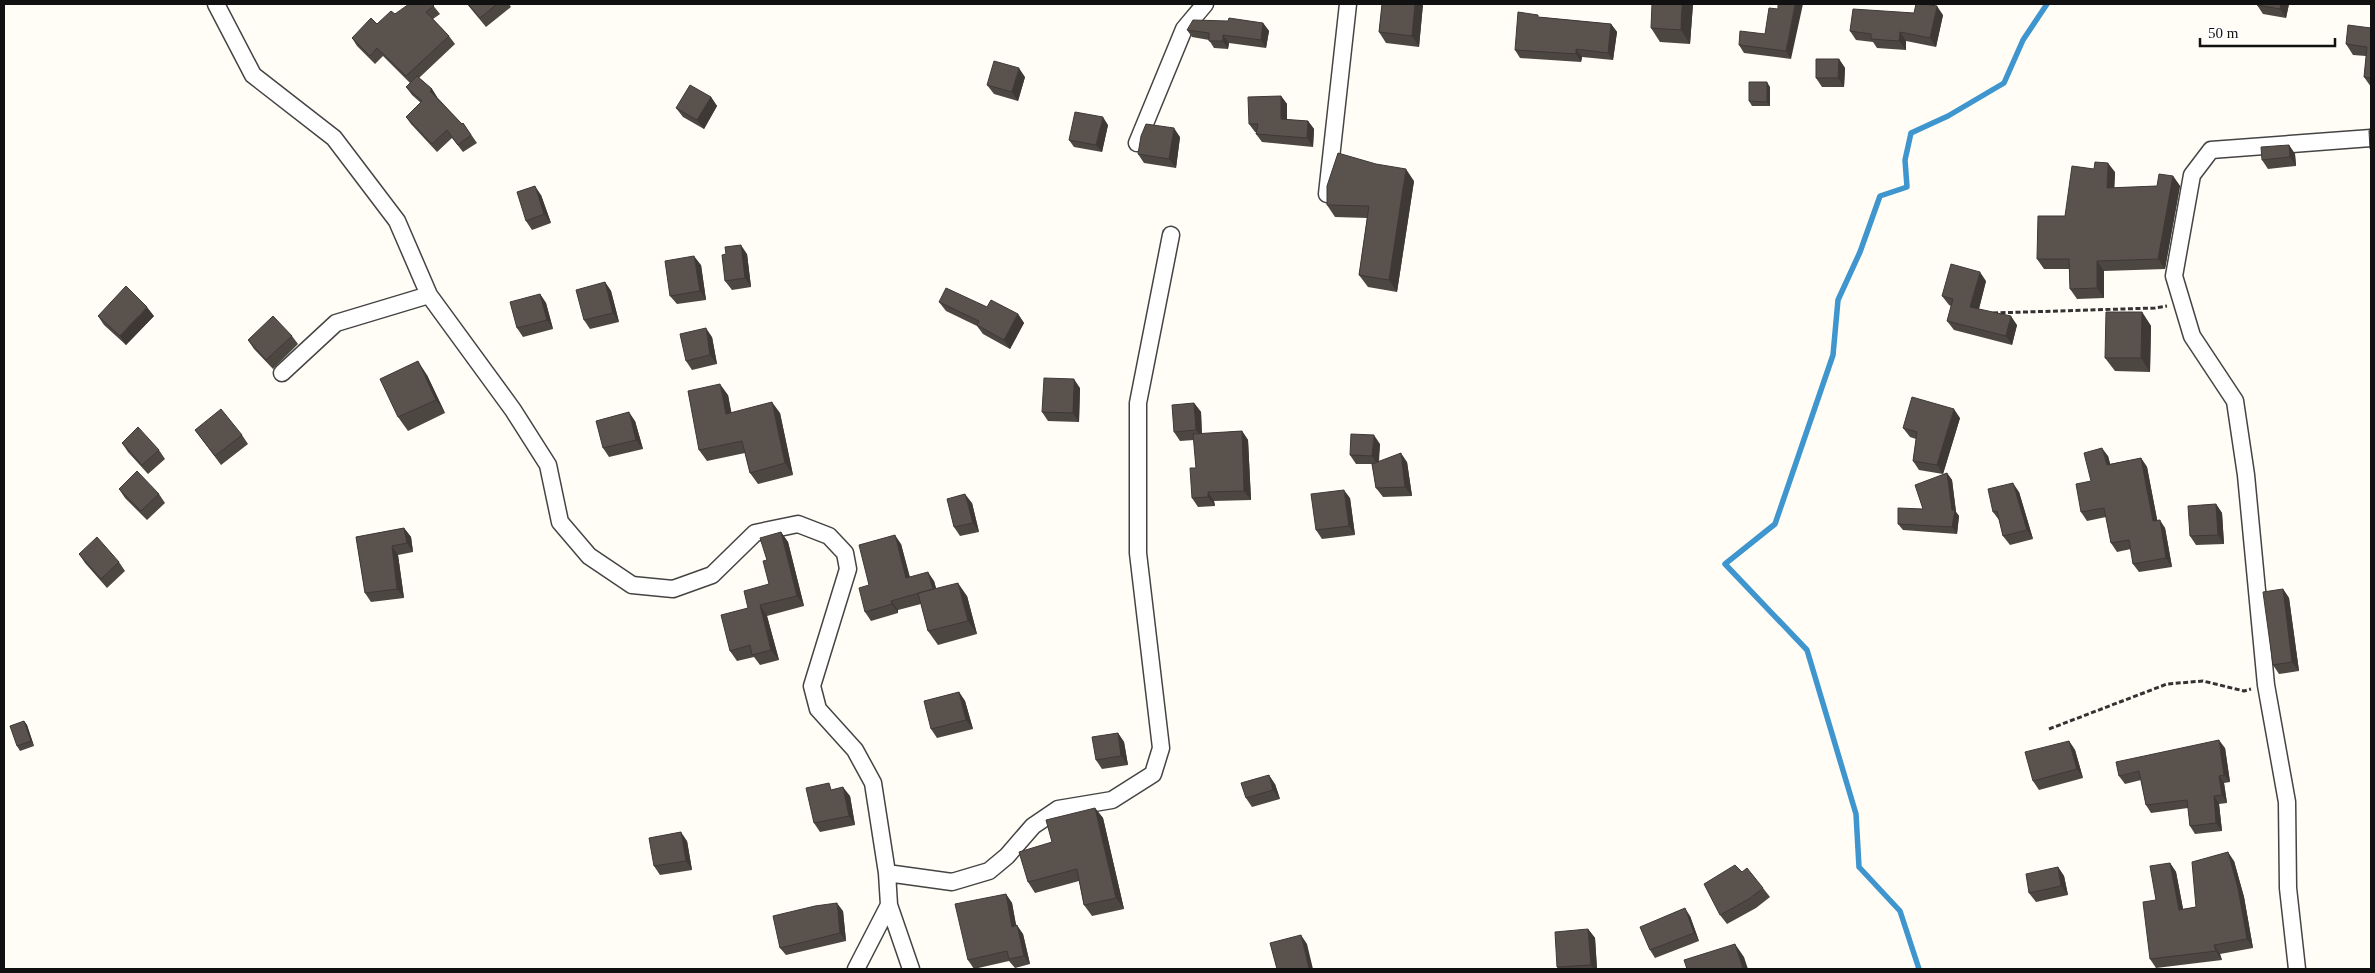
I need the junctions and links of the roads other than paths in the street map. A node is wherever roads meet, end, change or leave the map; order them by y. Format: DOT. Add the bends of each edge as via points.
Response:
graph roads {
  1 [pos="216,4"];
  2 [pos="1205,4"];
  3 [pos="1348,4"];
  4 [pos="2371,138"];
  5 [pos="1137,144"];
  6 [pos="1327,194"];
  7 [pos="1171,235"];
  8 [pos="430,295"];
  9 [pos="282,373"];
  10 [pos="887,872"];
  11 [pos="888,905"];
  12 [pos="856,969"];
  13 [pos="910,969"];
  14 [pos="2297,969"];
  1 -- 8 [label="street" via="253,75 334,138 397,221"];
  2 -- 5 [label="street" via="1184,29"];
  3 -- 6 [label="street"];
  4 -- 14 [label="street" via="2211,150 2192,175 2174,276 2192,336 2235,401 2246,475 2266,685 2287,802 2288,888"];
  7 -- 10 [label="street" via="1138,403 1138,553 1161,748 1156,767 1152,774 1112,800 1058,809 1033,826 989,871 952,882"];
  8 -- 9 [label="street" via="336,324"];
  8 -- 10 [label="street" via="513,410 548,465 560,522 589,556 632,586 673,589 712,574 755,533 798,524 829,536 845,553 848,569 812,686 818,709 855,750 874,783"];
  10 -- 11 [label="street"];
  11 -- 12 [label="street"];
  11 -- 13 [label="street"];
}
